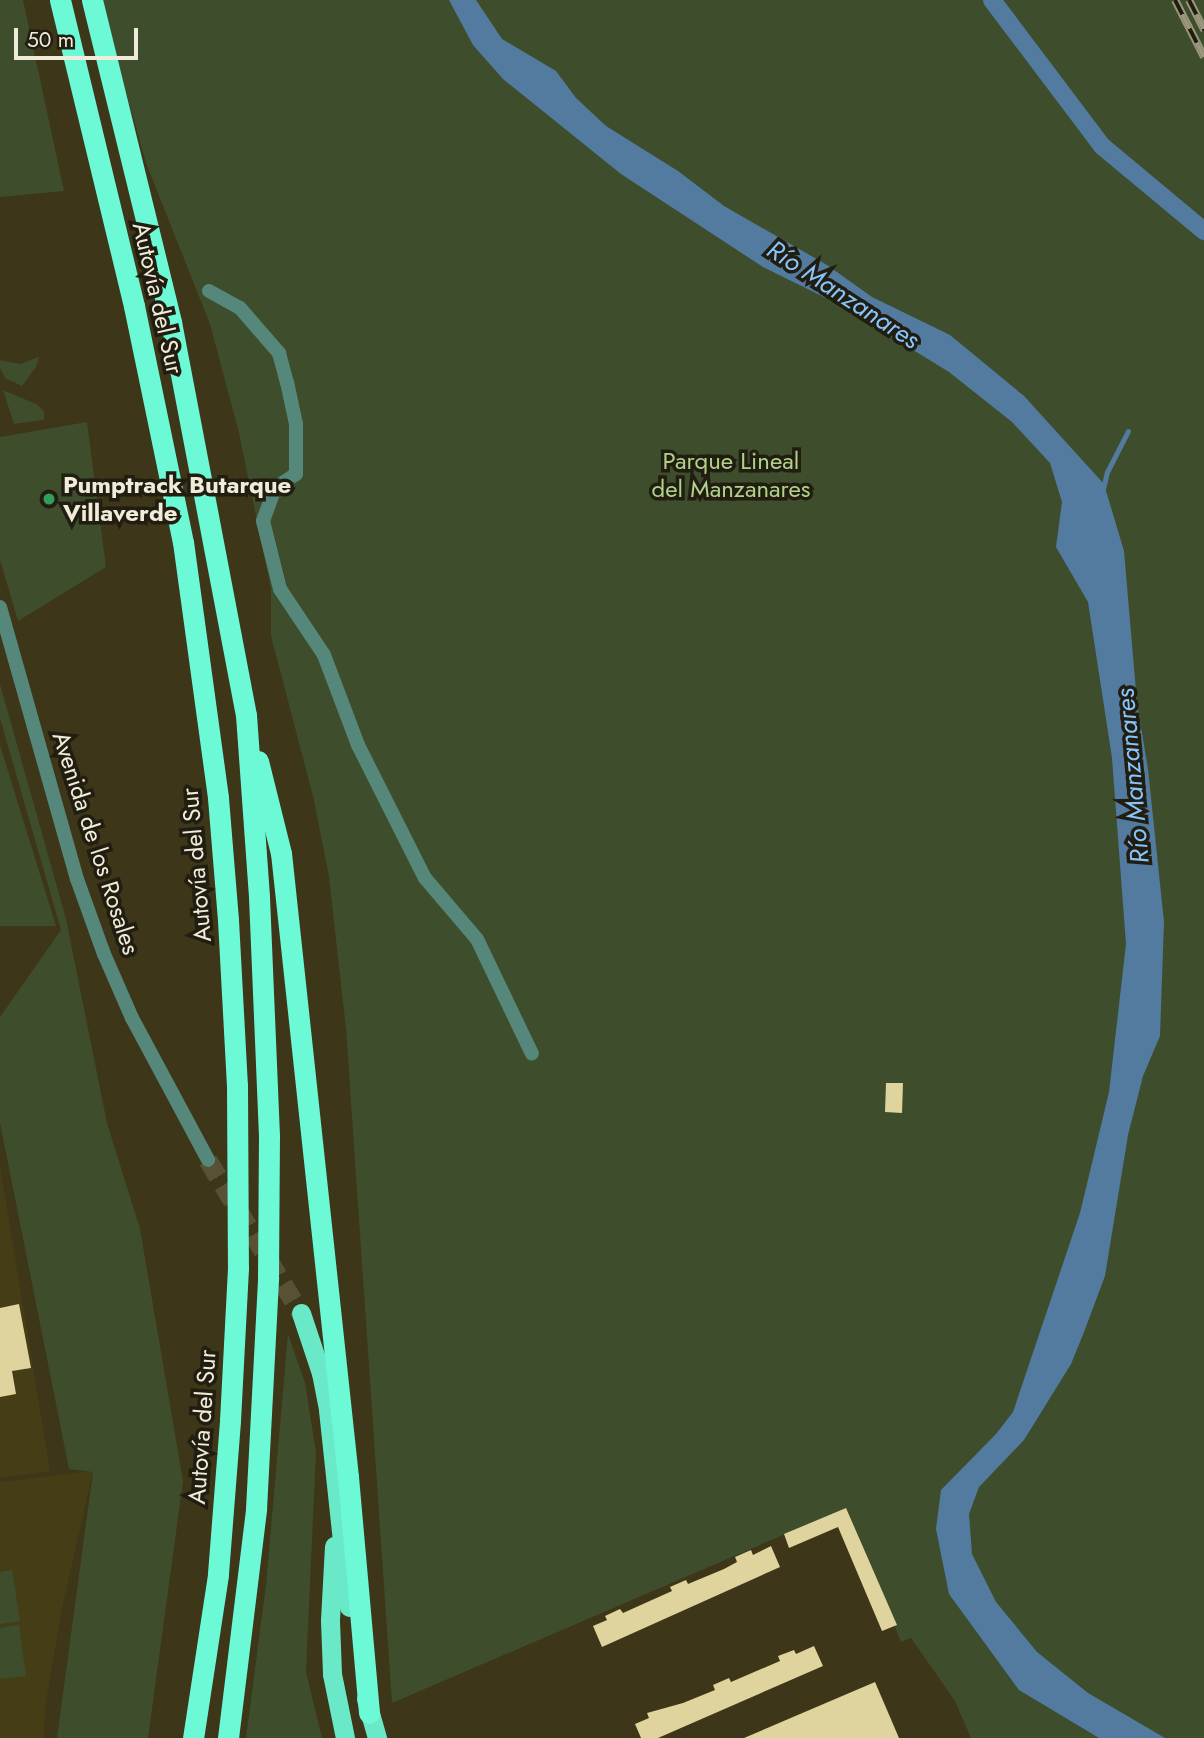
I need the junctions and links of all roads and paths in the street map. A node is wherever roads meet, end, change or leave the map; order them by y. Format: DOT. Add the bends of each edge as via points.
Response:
graph roads {
  1 [pos="60,0"];
  2 [pos="92,0"];
  3 [pos="209,291"];
  4 [pos="0,607"];
  5 [pos="246,715"];
  6 [pos="532,1054"];
  7 [pos="208,1160"];
  8 [pos="300,1313"];
  9 [pos="337,1492"];
  10 [pos="369,1713"];
  11 [pos="193,1738"];
  12 [pos="228,1738"];
  13 [pos="345,1738"];
  14 [pos="377,1738"];
  1 -- 11 [label="highway, Autovía del Sur" via="134,306 183,542 218,798 228,920 237,1085 238,1268 218,1575"];
  2 -- 5 [label="highway, Autovía del Sur" via="171,322"];
  3 -- 6 [label="street" via="240,308 279,353 287,382 296,424 296,474 275,488 263,521 280,589 324,655 358,745 425,878 477,939"];
  4 -- 7 [label="street, Avenida de los Rosales" via="73,866 104,954 138,1030"];
  5 -- 10 [label="highway" via="281,853"];
  5 -- 12 [label="highway, Autovía del Sur, bridge" via="269,1137 268,1277 256,1509"];
  8 -- 9 [label="highway" via="321,1373"];
  9 -- 10 [label="highway" via="355,1657"];
  9 -- 13 [label="highway" via="330,1620 332,1674"];
  10 -- 14 [label="highway"];
}
